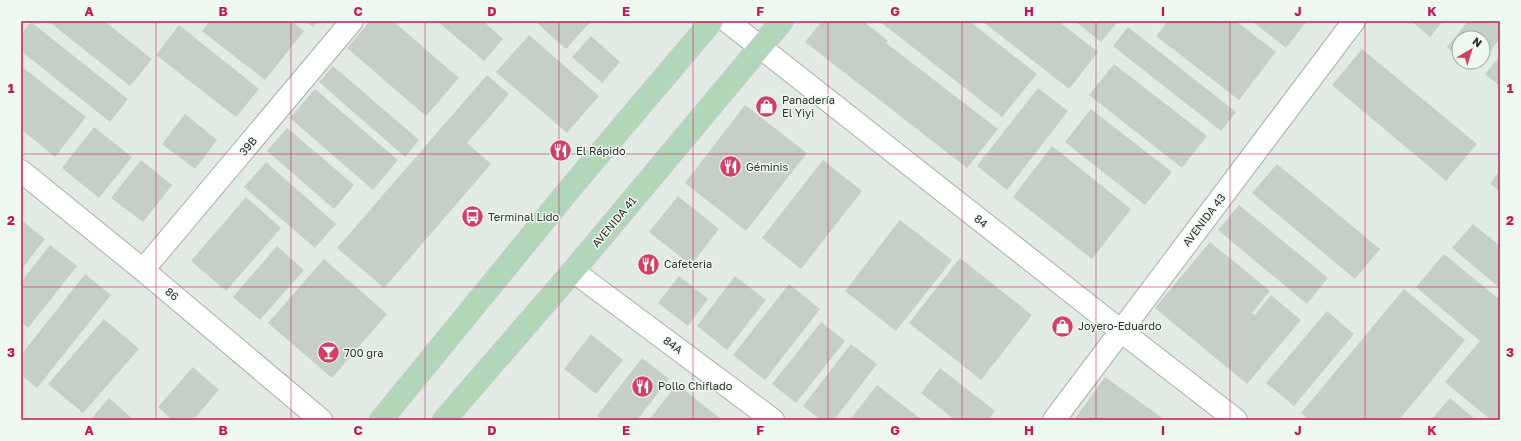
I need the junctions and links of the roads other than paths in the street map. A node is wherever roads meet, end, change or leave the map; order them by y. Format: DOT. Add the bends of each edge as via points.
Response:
graph roads {
  1 [pos="352,21"];
  2 [pos="712,21"];
  3 [pos="727,21"];
  4 [pos="782,21"];
  5 [pos="1354,21"];
  6 [pos="761,48"];
  7 [pos="21,171"];
  8 [pos="143,270"];
  9 [pos="573,271"];
  10 [pos="1121,331"];
  11 [pos="321,420"];
  12 [pos="381,420"];
  13 [pos="444,420"];
  14 [pos="773,420"];
  15 [pos="1054,420"];
  16 [pos="1236,420"];
  1 -- 8 [label="street, 39B"];
  2 -- 12 [label="main road" via="573,185"];
  3 -- 6 [label="street, 84"];
  4 -- 6 [label="main road, AVENIDA 41"];
  5 -- 10 [label="street, AVENIDA 43"];
  6 -- 9 [label="main road, AVENIDA 41"];
  6 -- 10 [label="street, 84"];
  7 -- 8 [label="street, 86"];
  8 -- 11 [label="street, 86"];
  9 -- 13 [label="main road, AVENIDA 41"];
  9 -- 14 [label="street, 84A"];
  10 -- 15 [label="street, AVENIDA 43"];
  10 -- 16 [label="street, 84"];
}
